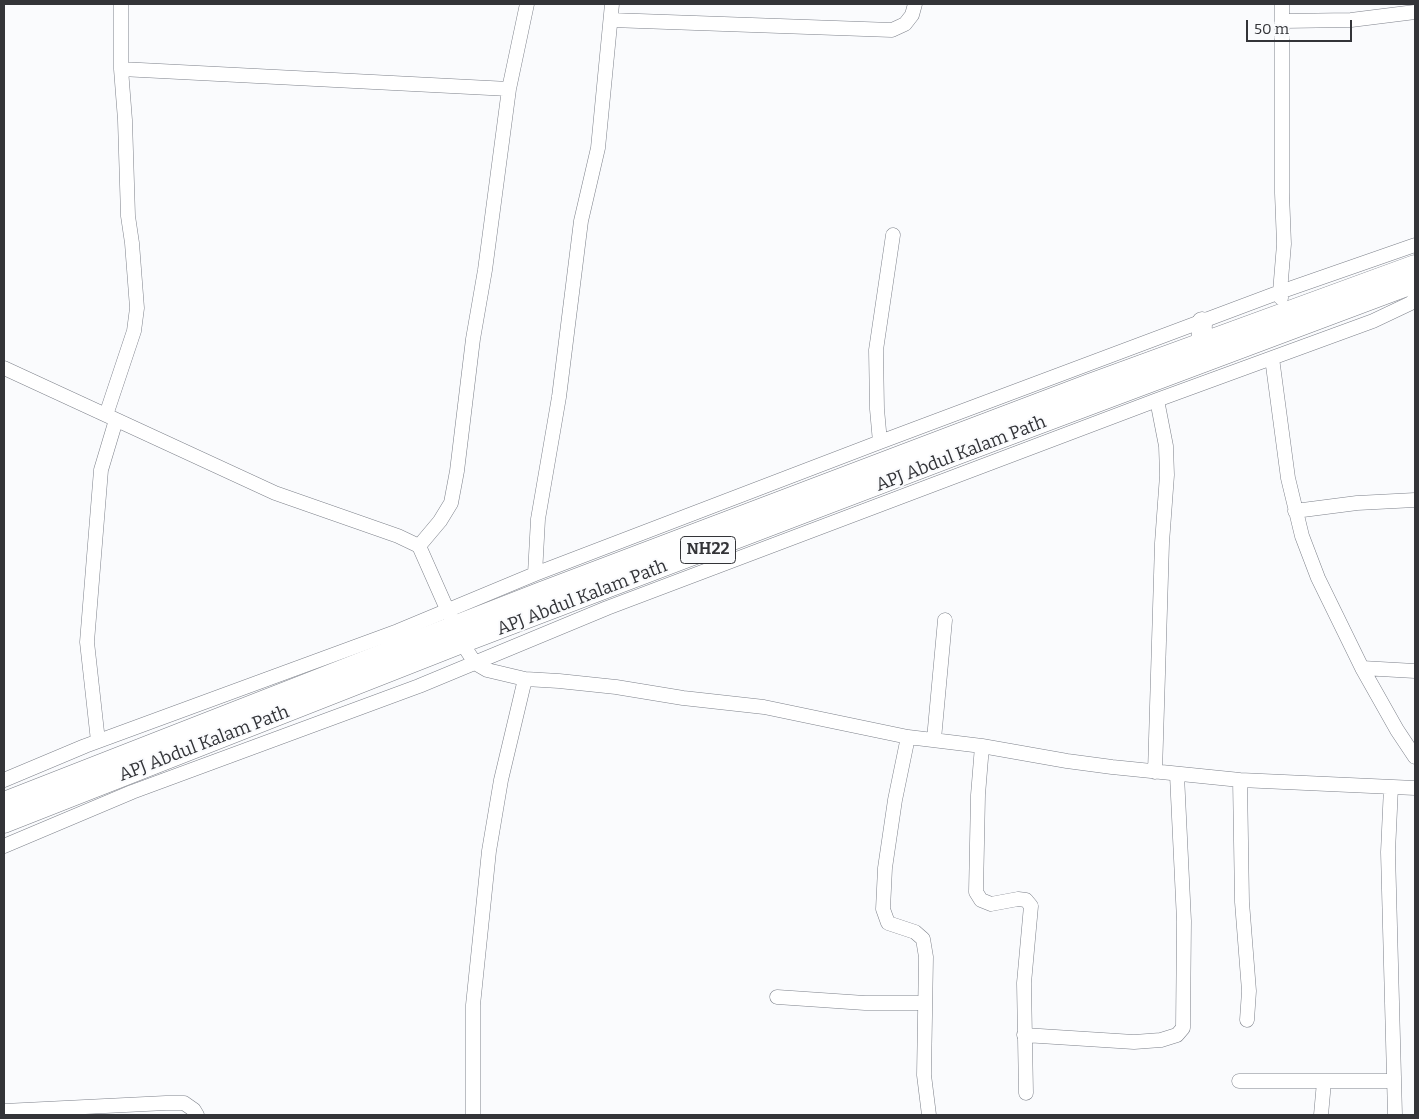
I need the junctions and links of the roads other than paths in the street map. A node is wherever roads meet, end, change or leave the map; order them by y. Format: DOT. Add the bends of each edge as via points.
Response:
graph roads {
  1 [pos="121,4"];
  2 [pos="527,4"];
  3 [pos="612,4"];
  4 [pos="915,4"];
  5 [pos="1282,4"];
  6 [pos="1415,12"];
  7 [pos="611,20"];
  8 [pos="1283,21"];
  9 [pos="121,69"];
  10 [pos="510,89"];
  11 [pos="893,235"];
  12 [pos="1415,245"];
  13 [pos="1415,265"];
  14 [pos="1415,283"];
  15 [pos="1280,292"];
  16 [pos="1415,299"];
  17 [pos="1284,312"];
  18 [pos="1202,322"];
  19 [pos="1288,332"];
  20 [pos="1202,342"];
  21 [pos="1272,358"];
  22 [pos="1201,363"];
  23 [pos="4,368"];
  24 [pos="1156,400"];
  25 [pos="112,417"];
  26 [pos="880,442"];
  27 [pos="1415,500"];
  28 [pos="1294,511"];
  29 [pos="418,546"];
  30 [pos="536,574"];
  31 [pos="945,620"];
  32 [pos="455,626"];
  33 [pos="475,663"];
  34 [pos="1362,668"];
  35 [pos="1415,671"];
  36 [pos="525,679"];
  37 [pos="908,737"];
  38 [pos="934,739"];
  39 [pos="98,741"];
  40 [pos="982,746"];
  41 [pos="1415,757"];
  42 [pos="1155,772"];
  43 [pos="1177,775"];
  44 [pos="4,780"];
  45 [pos="1240,780"];
  46 [pos="1391,787"];
  47 [pos="1415,788"];
  48 [pos="4,802"];
  49 [pos="4,823"];
  50 [pos="4,846"];
  51 [pos="777,997"];
  52 [pos="925,1003"];
  53 [pos="1247,1020"];
  54 [pos="1024,1035"];
  55 [pos="1239,1081"];
  56 [pos="1394,1081"];
  57 [pos="1324,1082"];
  58 [pos="1026,1093"];
  59 [pos="4,1111"];
  60 [pos="197,1115"];
  61 [pos="473,1115"];
  62 [pos="928,1115"];
  63 [pos="1321,1115"];
  64 [pos="1395,1115"];
  1 -- 9 [label="street"];
  2 -- 10 [label="street"];
  3 -- 7 [label="street"];
  4 -- 7 [label="street" via="905,24 892,30"];
  5 -- 8 [label="street"];
  6 -- 8 [label="street" via="1351,20"];
  7 -- 30 [label="street" via="598,148 581,221 559,397 538,519"];
  8 -- 15 [label="street" via="1284,244"];
  9 -- 10 [label="street"];
  9 -- 25 [label="street" via="128,216 137,308 132,341"];
  10 -- 29 [label="street" via="451,502 440,521"];
  11 -- 26 [label="street" via="876,350"];
  12 -- 15 [label="street, NH22"];
  13 -- 17 [label="highway, APJ Abdul Kalam Path / NH22"];
  14 -- 19 [label="highway, APJ Abdul Kalam Path / NH22"];
  15 -- 17 [label="street"];
  15 -- 18 [label="street, NH22"];
  16 -- 21 [label="street, NH22" via="1373,322"];
  17 -- 19 [label="street"];
  17 -- 20 [label="highway, APJ Abdul Kalam Path / NH22"];
  18 -- 20 [label="highway"];
  18 -- 26 [label="street, NH22"];
  19 -- 22 [label="highway, APJ Abdul Kalam Path / NH22"];
  20 -- 22 [label="highway"];
  20 -- 32 [label="highway, APJ Abdul Kalam Path / NH22"];
  21 -- 24 [label="street, NH22"];
  21 -- 28 [label="street"];
  22 -- 32 [label="highway, APJ Abdul Kalam Path / NH22"];
  23 -- 25 [label="street"];
  24 -- 33 [label="street, NH22" via="616,604"];
  24 -- 42 [label="street" via="1166,446 1167,475"];
  25 -- 29 [label="street" via="275,493"];
  25 -- 39 [label="street" via="101,470 88,642"];
  26 -- 30 [label="street, NH22"];
  27 -- 28 [label="street"];
  28 -- 34 [label="street" via="1318,578"];
  29 -- 32 [label="street"];
  30 -- 32 [label="street, NH22"];
  31 -- 38 [label="street"];
  32 -- 33 [label="street"];
  32 -- 39 [label="street, NH22" via="398,631"];
  32 -- 48 [label="highway, APJ Abdul Kalam Path / NH22"];
  32 -- 49 [label="highway, APJ Abdul Kalam Path / NH22"];
  33 -- 36 [label="street" via="486,670"];
  33 -- 50 [label="street, NH22" via="132,792"];
  34 -- 35 [label="street"];
  34 -- 41 [label="street"];
  36 -- 37 [label="street" via="616,687 764,707"];
  36 -- 61 [label="street" via="501,780 489,851 473,1005"];
  37 -- 38 [label="street"];
  37 -- 52 [label="street" via="885,868 883,909 888,923 915,932 923,939"];
  38 -- 40 [label="street"];
  39 -- 44 [label="street, NH22"];
  40 -- 42 [label="street"];
  40 -- 54 [label="street" via="976,892 981,900 991,904 1018,899 1026,900 1031,906 1024,983"];
  42 -- 43 [label="street"];
  43 -- 45 [label="street"];
  43 -- 54 [label="street" via="1184,921 1183,1028 1169,1038 1134,1042"];
  45 -- 46 [label="street"];
  45 -- 53 [label="street" via="1242,902 1249,991"];
  46 -- 47 [label="street"];
  46 -- 56 [label="street" via="1388,852"];
  51 -- 52 [label="street"];
  52 -- 62 [label="street" via="924,1075"];
  54 -- 58 [label="street"];
  55 -- 57 [label="street"];
  56 -- 57 [label="street"];
  56 -- 64 [label="street"];
  57 -- 63 [label="street"];
  59 -- 60 [label="street" via="166,1102 184,1103"];
}
